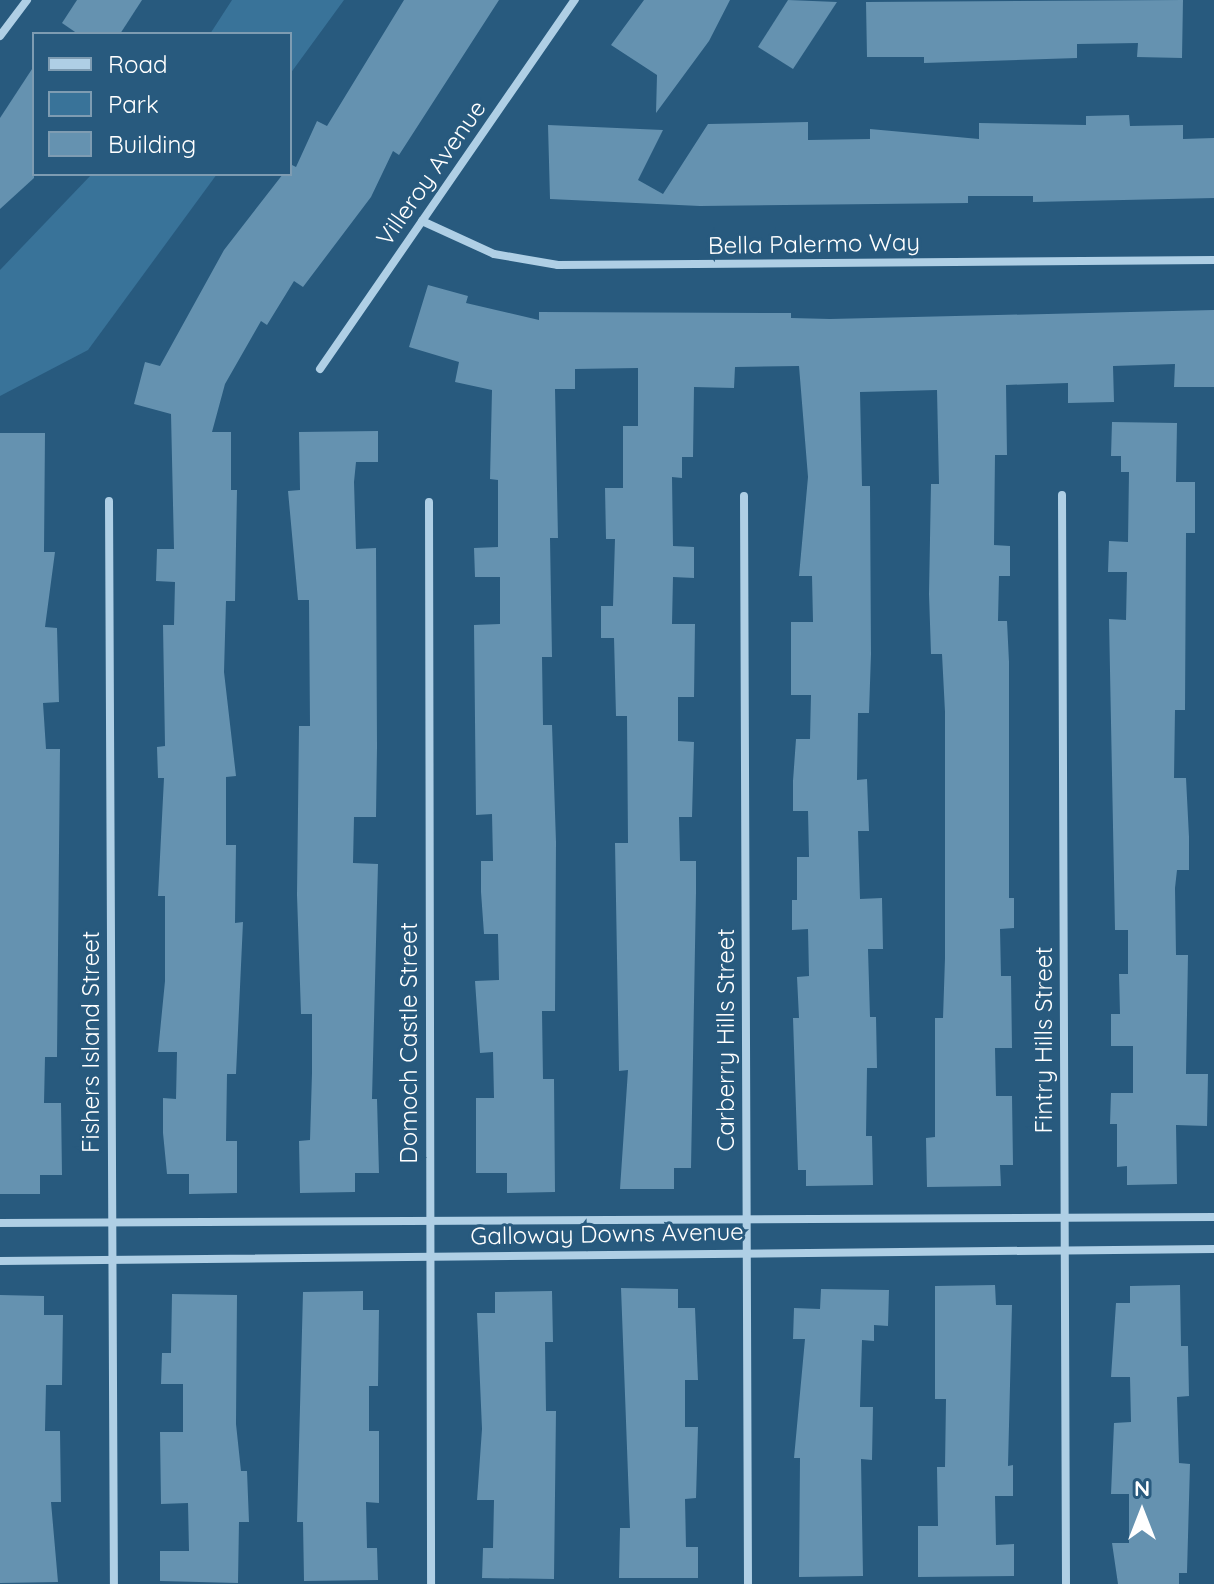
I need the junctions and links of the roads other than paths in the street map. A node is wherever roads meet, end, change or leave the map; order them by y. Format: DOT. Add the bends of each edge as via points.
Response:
graph roads {
  1 [pos="27,0"];
  2 [pos="575,0"];
  3 [pos="0,36"];
  4 [pos="422,221"];
  5 [pos="1214,260"];
  6 [pos="320,369"];
  7 [pos="1062,495"];
  8 [pos="744,496"];
  9 [pos="109,501"];
  10 [pos="429,502"];
  11 [pos="747,1217"];
  12 [pos="1064,1217"];
  13 [pos="1214,1217"];
  14 [pos="430,1221"];
  15 [pos="0,1223"];
  16 [pos="112,1223"];
  17 [pos="1064,1249"];
  18 [pos="1214,1249"];
  19 [pos="747,1252"];
  20 [pos="430,1256"];
  21 [pos="112,1257"];
  22 [pos="0,1261"];
  23 [pos="114,1584"];
  24 [pos="431,1584"];
  25 [pos="748,1584"];
  26 [pos="1066,1584"];
  1 -- 3 [label="street"];
  2 -- 4 [label="street, Villeroy Avenue"];
  4 -- 5 [label="street, Bella Palermo Way" via="494,254 558,265"];
  4 -- 6 [label="street, Villeroy Avenue"];
  7 -- 12 [label="street, Fintry Hills Street"];
  8 -- 11 [label="street, Carberry Hills Street"];
  9 -- 16 [label="street, Fishers Island Street"];
  10 -- 14 [label="street, Domoch Castle Street"];
  11 -- 12 [label="street, Galloway Downs Avenue"];
  11 -- 14 [label="street, Galloway Downs Avenue"];
  11 -- 19 [label="street, Carberry Hills Street"];
  12 -- 13 [label="street, Galloway Downs Avenue"];
  12 -- 17 [label="street, Fintry Hills Street"];
  14 -- 16 [label="street, Galloway Downs Avenue"];
  14 -- 20 [label="street, Domoch Castle Street"];
  15 -- 16 [label="street, Galloway Downs Avenue"];
  16 -- 21 [label="street, Fishers Island Street"];
  17 -- 18 [label="street, Galloway Downs Avenue"];
  17 -- 19 [label="street, Galloway Downs Avenue"];
  17 -- 26 [label="street, Fintry Hills Street"];
  19 -- 20 [label="street, Galloway Downs Avenue"];
  19 -- 25 [label="street, Carberry Hills Street"];
  20 -- 21 [label="street, Galloway Downs Avenue"];
  20 -- 24 [label="street, Domoch Castle Street"];
  21 -- 22 [label="street, Galloway Downs Avenue"];
  21 -- 23 [label="street, Fishers Island Street"];
}
